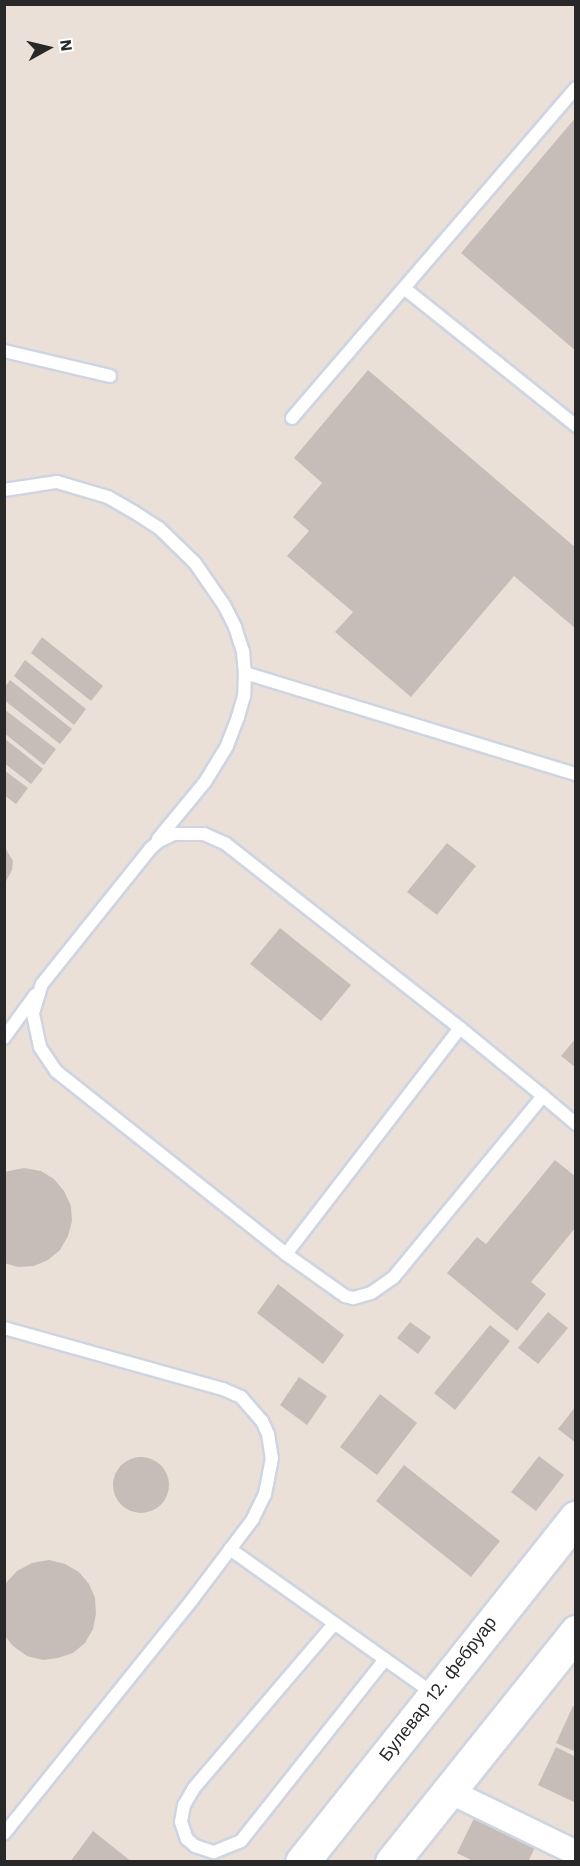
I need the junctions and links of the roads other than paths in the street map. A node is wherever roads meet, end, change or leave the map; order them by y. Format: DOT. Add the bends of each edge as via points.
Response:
graph roads {
  1 [pos="576,88"];
  2 [pos="404,288"];
  3 [pos="4,351"];
  4 [pos="110,376"];
  5 [pos="292,418"];
  6 [pos="576,426"];
  7 [pos="4,490"];
  8 [pos="245,673"];
  9 [pos="576,774"];
  10 [pos="150,849"];
  11 [pos="42,984"];
  12 [pos="460,1028"];
  13 [pos="4,1038"];
  14 [pos="543,1096"];
  15 [pos="576,1124"];
  16 [pos="286,1254"];
  17 [pos="4,1328"];
  18 [pos="576,1518"];
  19 [pos="230,1550"];
  20 [pos="334,1624"];
  21 [pos="574,1636"];
  22 [pos="386,1659"];
  23 [pos="434,1694"];
  24 [pos="448,1791"];
  25 [pos="4,1834"];
  26 [pos="576,1852"];
  27 [pos="302,1862"];
  28 [pos="392,1862"];
  1 -- 2 [label="lane"];
  2 -- 5 [label="lane"];
  2 -- 6 [label="lane"];
  3 -- 4 [label="lane"];
  7 -- 8 [label="lane" via="57,482 108,497 159,528 195,563 224,604 243,651"];
  8 -- 9 [label="lane"];
  8 -- 10 [label="lane" via="244,696 227,746 205,782"];
  10 -- 11 [label="lane"];
  10 -- 12 [label="lane" via="165,837 183,833 204,834 226,844"];
  11 -- 13 [label="lane"];
  11 -- 16 [label="lane" via="34,1022 40,1047 51,1065"];
  12 -- 14 [label="lane"];
  12 -- 16 [label="lane"];
  14 -- 15 [label="lane"];
  14 -- 16 [label="lane" via="394,1277 377,1290 353,1298 345,1296"];
  17 -- 19 [label="lane" via="223,1389 241,1397 254,1409 271,1447 270,1480 253,1519"];
  18 -- 23 [label="main road, Булевар 12. фебруар"];
  19 -- 20 [label="lane"];
  19 -- 25 [label="lane"];
  20 -- 22 [label="lane"];
  20 -- 22 [label="lane" via="194,1788 184,1805 181,1822 187,1839 195,1846 214,1852 242,1841"];
  21 -- 24 [label="main road"];
  22 -- 23 [label="lane"];
  23 -- 27 [label="main road, Булевар 12. фебруар"];
  24 -- 26 [label="street"];
  24 -- 28 [label="main road"];
}
